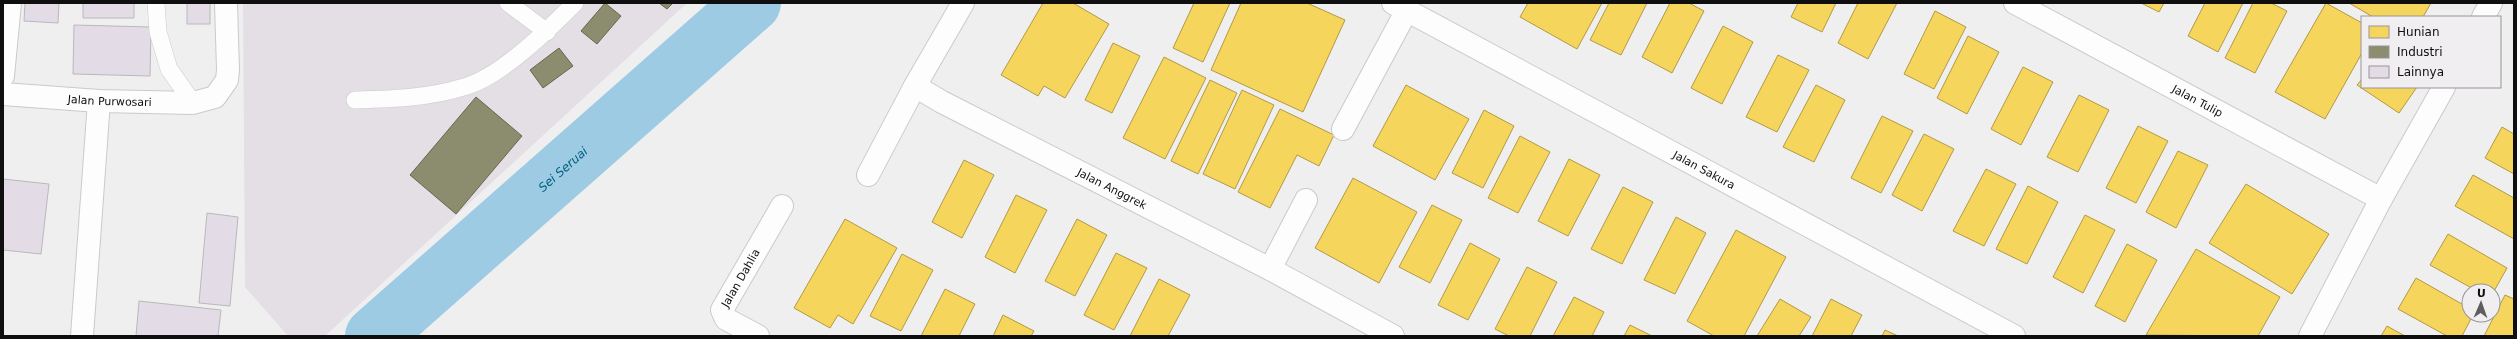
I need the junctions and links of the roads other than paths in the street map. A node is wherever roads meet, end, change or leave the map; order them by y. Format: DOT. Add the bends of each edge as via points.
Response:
graph roads {
  1 [pos="10,3"];
  2 [pos="156,3"];
  3 [pos="226,3"];
  4 [pos="508,3"];
  5 [pos="575,3"];
  6 [pos="963,3"];
  7 [pos="2014,3"];
  8 [pos="2491,3"];
  9 [pos="1400,7"];
  10 [pos="2484,16"];
  11 [pos="546,32"];
  12 [pos="3,76"];
  13 [pos="915,86"];
  14 [pos="2443,88"];
  15 [pos="3,94"];
  16 [pos="355,100"];
  17 [pos="98,101"];
  18 [pos="193,103"];
  19 [pos="1343,129"];
  20 [pos="868,175"];
  21 [pos="2381,199"];
  22 [pos="1306,200"];
  23 [pos="782,206"];
  24 [pos="1270,269"];
  25 [pos="82,336"];
  26 [pos="758,336"];
  27 [pos="1393,336"];
  28 [pos="2014,336"];
  29 [pos="2310,336"];
  1 -- 12 [label="street"];
  2 -- 18 [label="lane" via="158,32 169,69"];
  3 -- 18 [label="street, Jalan Purwosari" via="227,80 215,98"];
  4 -- 11 [label="lane"];
  5 -- 11 [label="lane"];
  6 -- 13 [label="street"];
  7 -- 21 [label="street, Jalan Tulip"];
  8 -- 10 [label="street"];
  9 -- 19 [label="street"];
  9 -- 28 [label="street, Jalan Sakura"];
  11 -- 16 [label="lane" via="493,73 468,86 418,97"];
  13 -- 20 [label="street"];
  13 -- 24 [label="street, Jalan Anggrek" via="949,106"];
  14 -- 21 [label="street"];
  15 -- 17 [label="street, Jalan Purwosari"];
  17 -- 18 [label="street, Jalan Purwosari"];
  17 -- 25 [label="street"];
  21 -- 29 [label="street"];
  22 -- 24 [label="street"];
  23 -- 26 [label="street, Jalan Dahlia" via="722,310 722,314 731,322"];
  24 -- 27 [label="street, Jalan Anggrek"];
}
